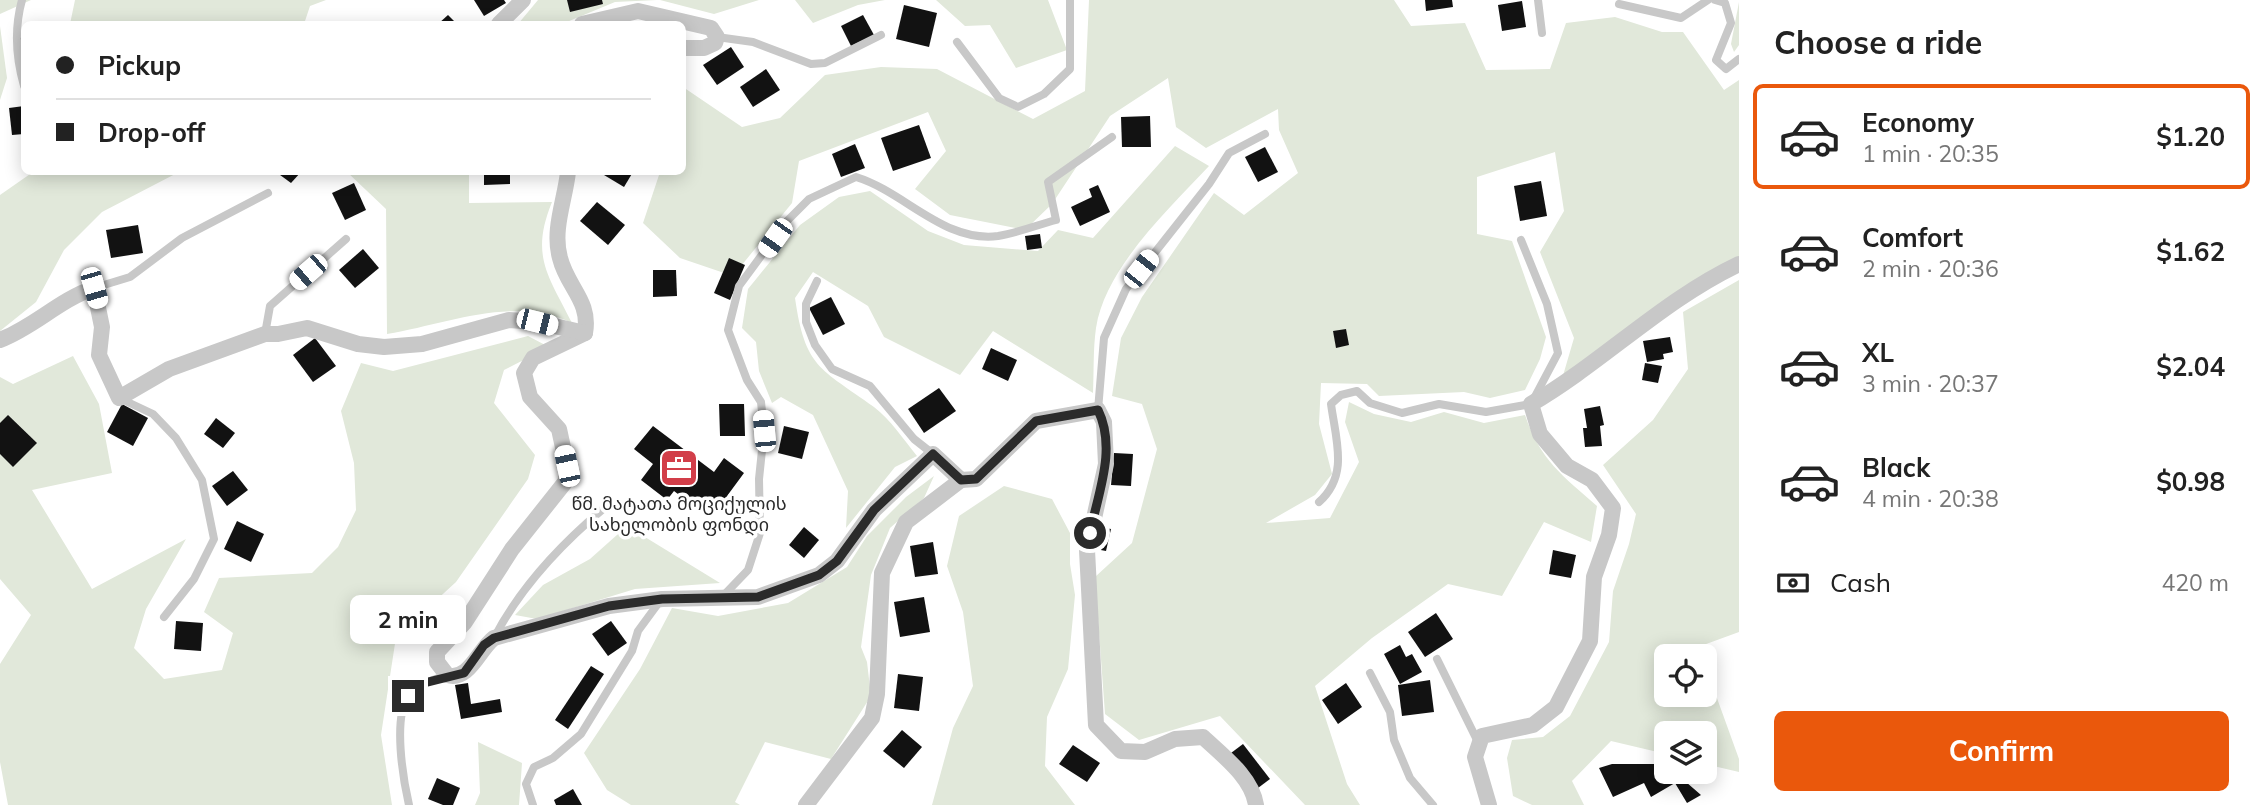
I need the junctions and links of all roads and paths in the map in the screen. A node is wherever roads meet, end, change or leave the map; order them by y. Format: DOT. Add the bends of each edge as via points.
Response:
graph roads {
  1 [pos="22,0"];
  2 [pos="523,0"];
  3 [pos="1070,0"];
  4 [pos="1538,0"];
  5 [pos="1707,0"];
  6 [pos="1715,0"];
  7 [pos="1619,4"];
  8 [pos="502,21"];
  9 [pos="595,21"];
  10 [pos="681,21"];
  11 [pos="686,22"];
  12 [pos="1542,33"];
  13 [pos="881,34"];
  14 [pos="717,37"];
  15 [pos="957,42"];
  16 [pos="686,48"];
  17 [pos="1739,59"];
  18 [pos="21,76"];
  19 [pos="1265,134"];
  20 [pos="1112,137"];
  21 [pos="567,175"];
  22 [pos="268,194"];
  23 [pos="346,239"];
  24 [pos="1521,240"];
  25 [pos="1739,264"];
  26 [pos="817,281"];
  27 [pos="94,288"];
  28 [pos="585,333"];
  29 [pos="265,334"];
  30 [pos="0,340"];
  31 [pos="119,398"];
  32 [pos="1531,404"];
  33 [pos="1098,410"];
  34 [pos="933,454"];
  35 [pos="961,480"];
  36 [pos="1319,502"];
  37 [pos="609,504"];
  38 [pos="662,599"];
  39 [pos="719,600"];
  40 [pos="164,617"];
  41 [pos="494,638"];
  42 [pos="1437,659"];
  43 [pos="1370,673"];
  44 [pos="447,675"];
  45 [pos="1479,745"];
  46 [pos="1491,803"];
  47 [pos="409,805"];
  48 [pos="533,805"];
  49 [pos="806,805"];
  50 [pos="1256,805"];
  51 [pos="1433,805"];
  1 -- 18 [label="lane" via="16,20"];
  2 -- 8 [label="street"];
  3 -- 15 [label="lane" via="1070,69 1044,94 1018,107 999,98"];
  4 -- 12 [label="lane"];
  5 -- 7 [label="lane" via="1681,18"];
  6 -- 17 [label="lane" via="1725,3 1731,23 1716,60 1726,69"];
  9 -- 10 [label="street" via="638,11"];
  11 -- 14 [label="street" via="711,28"];
  13 -- 14 [label="lane" via="825,63 811,64 753,42"];
  14 -- 16 [label="street" via="704,48"];
  19 -- 33 [label="lane" via="1228,153 1126,289 1104,338"];
  20 -- 39 [label="lane" via="1048,182 1056,220 998,236 964,234 876,183 856,177 809,199 786,222 738,286 727,330 761,402 764,431 760,533 748,570"];
  21 -- 28 [label="street" via="558,231 560,258 588,316"];
  22 -- 27 [label="lane" via="182,238 130,277"];
  23 -- 29 [label="lane" via="270,306"];
  24 -- 32 [label="lane" via="1547,304 1559,353"];
  25 -- 32 [label="street"];
  26 -- 34 [label="lane" via="806,304 806,322 815,345 832,369 870,386 914,439"];
  27 -- 30 [label="street" via="74,295"];
  27 -- 31 [label="street" via="102,327 100,355"];
  28 -- 29 [label="street" via="509,320 409,345 358,344 307,328"];
  28 -- 44 [label="street" via="533,358 524,373 530,397 559,429 566,481 512,549 465,622 437,652 437,662"];
  29 -- 31 [label="street" via="169,369"];
  31 -- 40 [label="lane" via="153,414 176,438 202,480 214,539 194,579"];
  32 -- 36 [label="lane" via="1486,412 1439,404 1402,413 1370,403 1357,391 1341,395 1331,404 1339,472 1331,492"];
  32 -- 45 [label="street" via="1539,435 1567,466 1592,480 1613,508 1609,535 1594,577 1590,641 1556,708 1533,725 1482,736"];
  33 -- 35 [label="street" via="1036,421 976,479"];
  33 -- 50 [label="street" via="1104,422 1107,464 1087,550 1096,725 1121,751 1145,752 1175,739 1203,737 1238,771"];
  34 -- 35 [label="street"];
  34 -- 39 [label="street" via="874,510 837,561 819,575 758,597"];
  35 -- 49 [label="street" via="906,522 882,573 872,718"];
  37 -- 41 [label="lane" via="581,527 530,584"];
  38 -- 39 [label="street"];
  38 -- 41 [label="street" via="609,606"];
  38 -- 48 [label="lane" via="638,631 632,651 581,734 553,758 534,767 526,784"];
  41 -- 44 [label="street" via="464,673"];
  42 -- 45 [label="lane"];
  43 -- 51 [label="lane" via="1390,712 1394,740 1410,778"];
  44 -- 47 [label="lane" via="424,683 408,696 401,720"];
  45 -- 46 [label="street" via="1475,757"];
}
